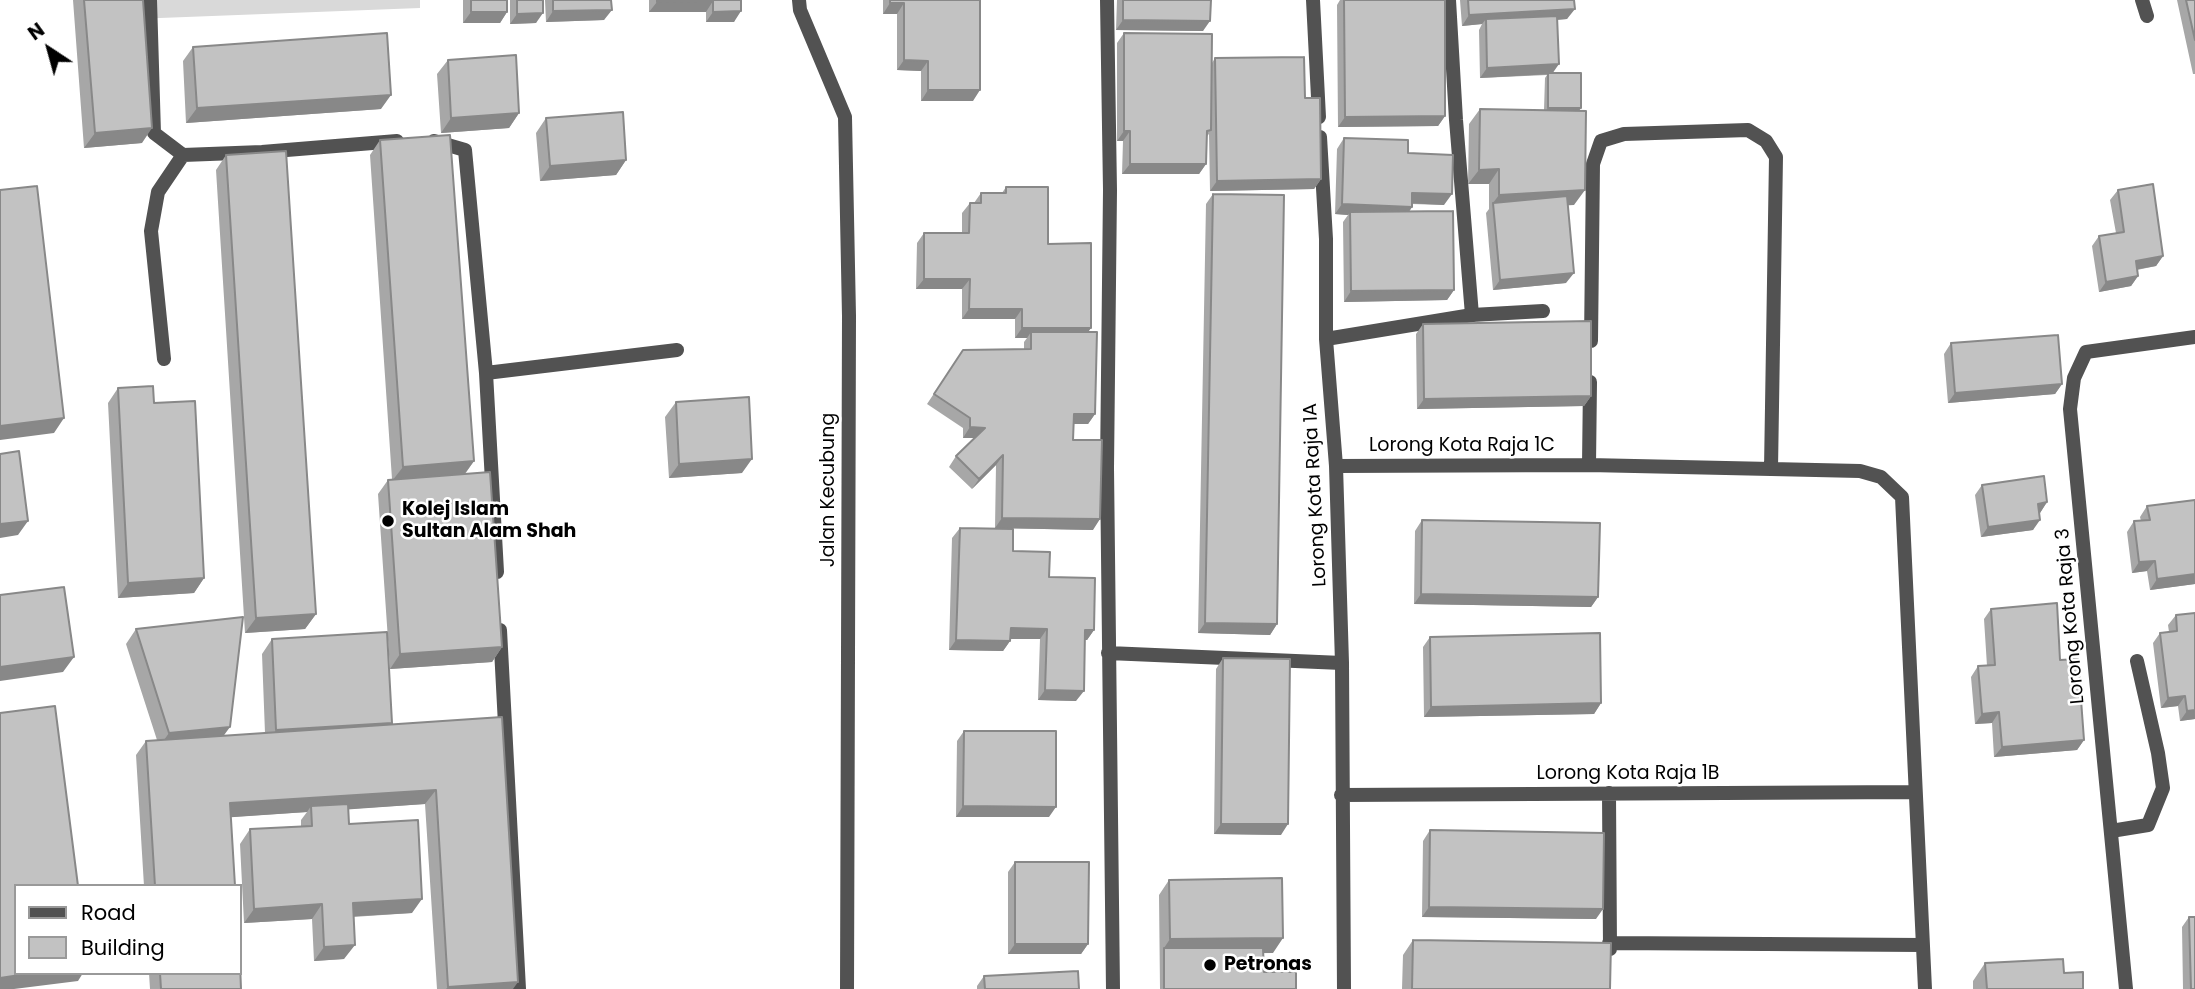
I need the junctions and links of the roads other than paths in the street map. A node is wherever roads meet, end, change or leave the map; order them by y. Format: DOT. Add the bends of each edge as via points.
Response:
graph roads {
  1 [pos="150,0"];
  2 [pos="799,0"];
  3 [pos="1107,0"];
  4 [pos="1312,0"];
  5 [pos="1449,0"];
  6 [pos="2143,0"];
  7 [pos="2147,16"];
  8 [pos="183,155"];
  9 [pos="1543,311"];
  10 [pos="1472,315"];
  11 [pos="2195,337"];
  12 [pos="1326,339"];
  13 [pos="677,351"];
  14 [pos="164,359"];
  15 [pos="486,373"];
  16 [pos="1588,465"];
  17 [pos="1336,466"];
  18 [pos="1770,468"];
  19 [pos="498,592"];
  20 [pos="499,619"];
  21 [pos="1108,653"];
  22 [pos="2137,661"];
  23 [pos="1342,663"];
  24 [pos="1915,792"];
  25 [pos="1609,793"];
  26 [pos="1341,795"];
  27 [pos="2111,831"];
  28 [pos="1609,943"];
  29 [pos="1923,945"];
  30 [pos="1610,966"];
  31 [pos="519,989"];
  32 [pos="846,989"];
  33 [pos="1113,989"];
  34 [pos="1344,989"];
  35 [pos="1925,989"];
  36 [pos="2126,989"];
  1 -- 8 [label="street" via="154,133"];
  2 -- 32 [label="street, Jalan Kecubung" via="845,117 849,316"];
  3 -- 21 [label="street"];
  4 -- 12 [label="street, Lorong Kota Raja 1A" via="1326,239"];
  5 -- 10 [label="street"];
  6 -- 7 [label="street"];
  8 -- 14 [label="street" via="158,192 151,231"];
  8 -- 15 [label="street" via="393,141 437,141 465,150"];
  9 -- 10 [label="street"];
  10 -- 12 [label="street"];
  11 -- 27 [label="street, Lorong Kota Raja 3" via="2086,352 2074,378 2070,409"];
  12 -- 17 [label="street, Lorong Kota Raja 1A"];
  13 -- 15 [label="street"];
  15 -- 19 [label="street"];
  16 -- 17 [label="street, Lorong Kota Raja 1C"];
  16 -- 18 [label="street, Lorong Kota Raja 1C"];
  16 -- 18 [label="street" via="1593,164 1601,141 1624,134 1748,130 1766,141 1776,157"];
  17 -- 23 [label="street, Lorong Kota Raja 1A"];
  18 -- 24 [label="street, Lorong Kota Raja 1C" via="1860,471 1881,477 1902,497"];
  20 -- 31 [label="street"];
  21 -- 23 [label="street"];
  21 -- 33 [label="street"];
  22 -- 27 [label="street" via="2163,788 2148,825"];
  23 -- 26 [label="street, Lorong Kota Raja 1A"];
  24 -- 25 [label="street, Lorong Kota Raja 1B"];
  24 -- 29 [label="street, Lorong Kota Raja 1C"];
  25 -- 26 [label="street, Lorong Kota Raja 1B"];
  25 -- 28 [label="street"];
  26 -- 34 [label="street, Lorong Kota Raja 1A"];
  27 -- 36 [label="street, Lorong Kota Raja 3"];
  28 -- 29 [label="street"];
  28 -- 30 [label="street"];
  29 -- 35 [label="street, Lorong Kota Raja 1C"];
}
